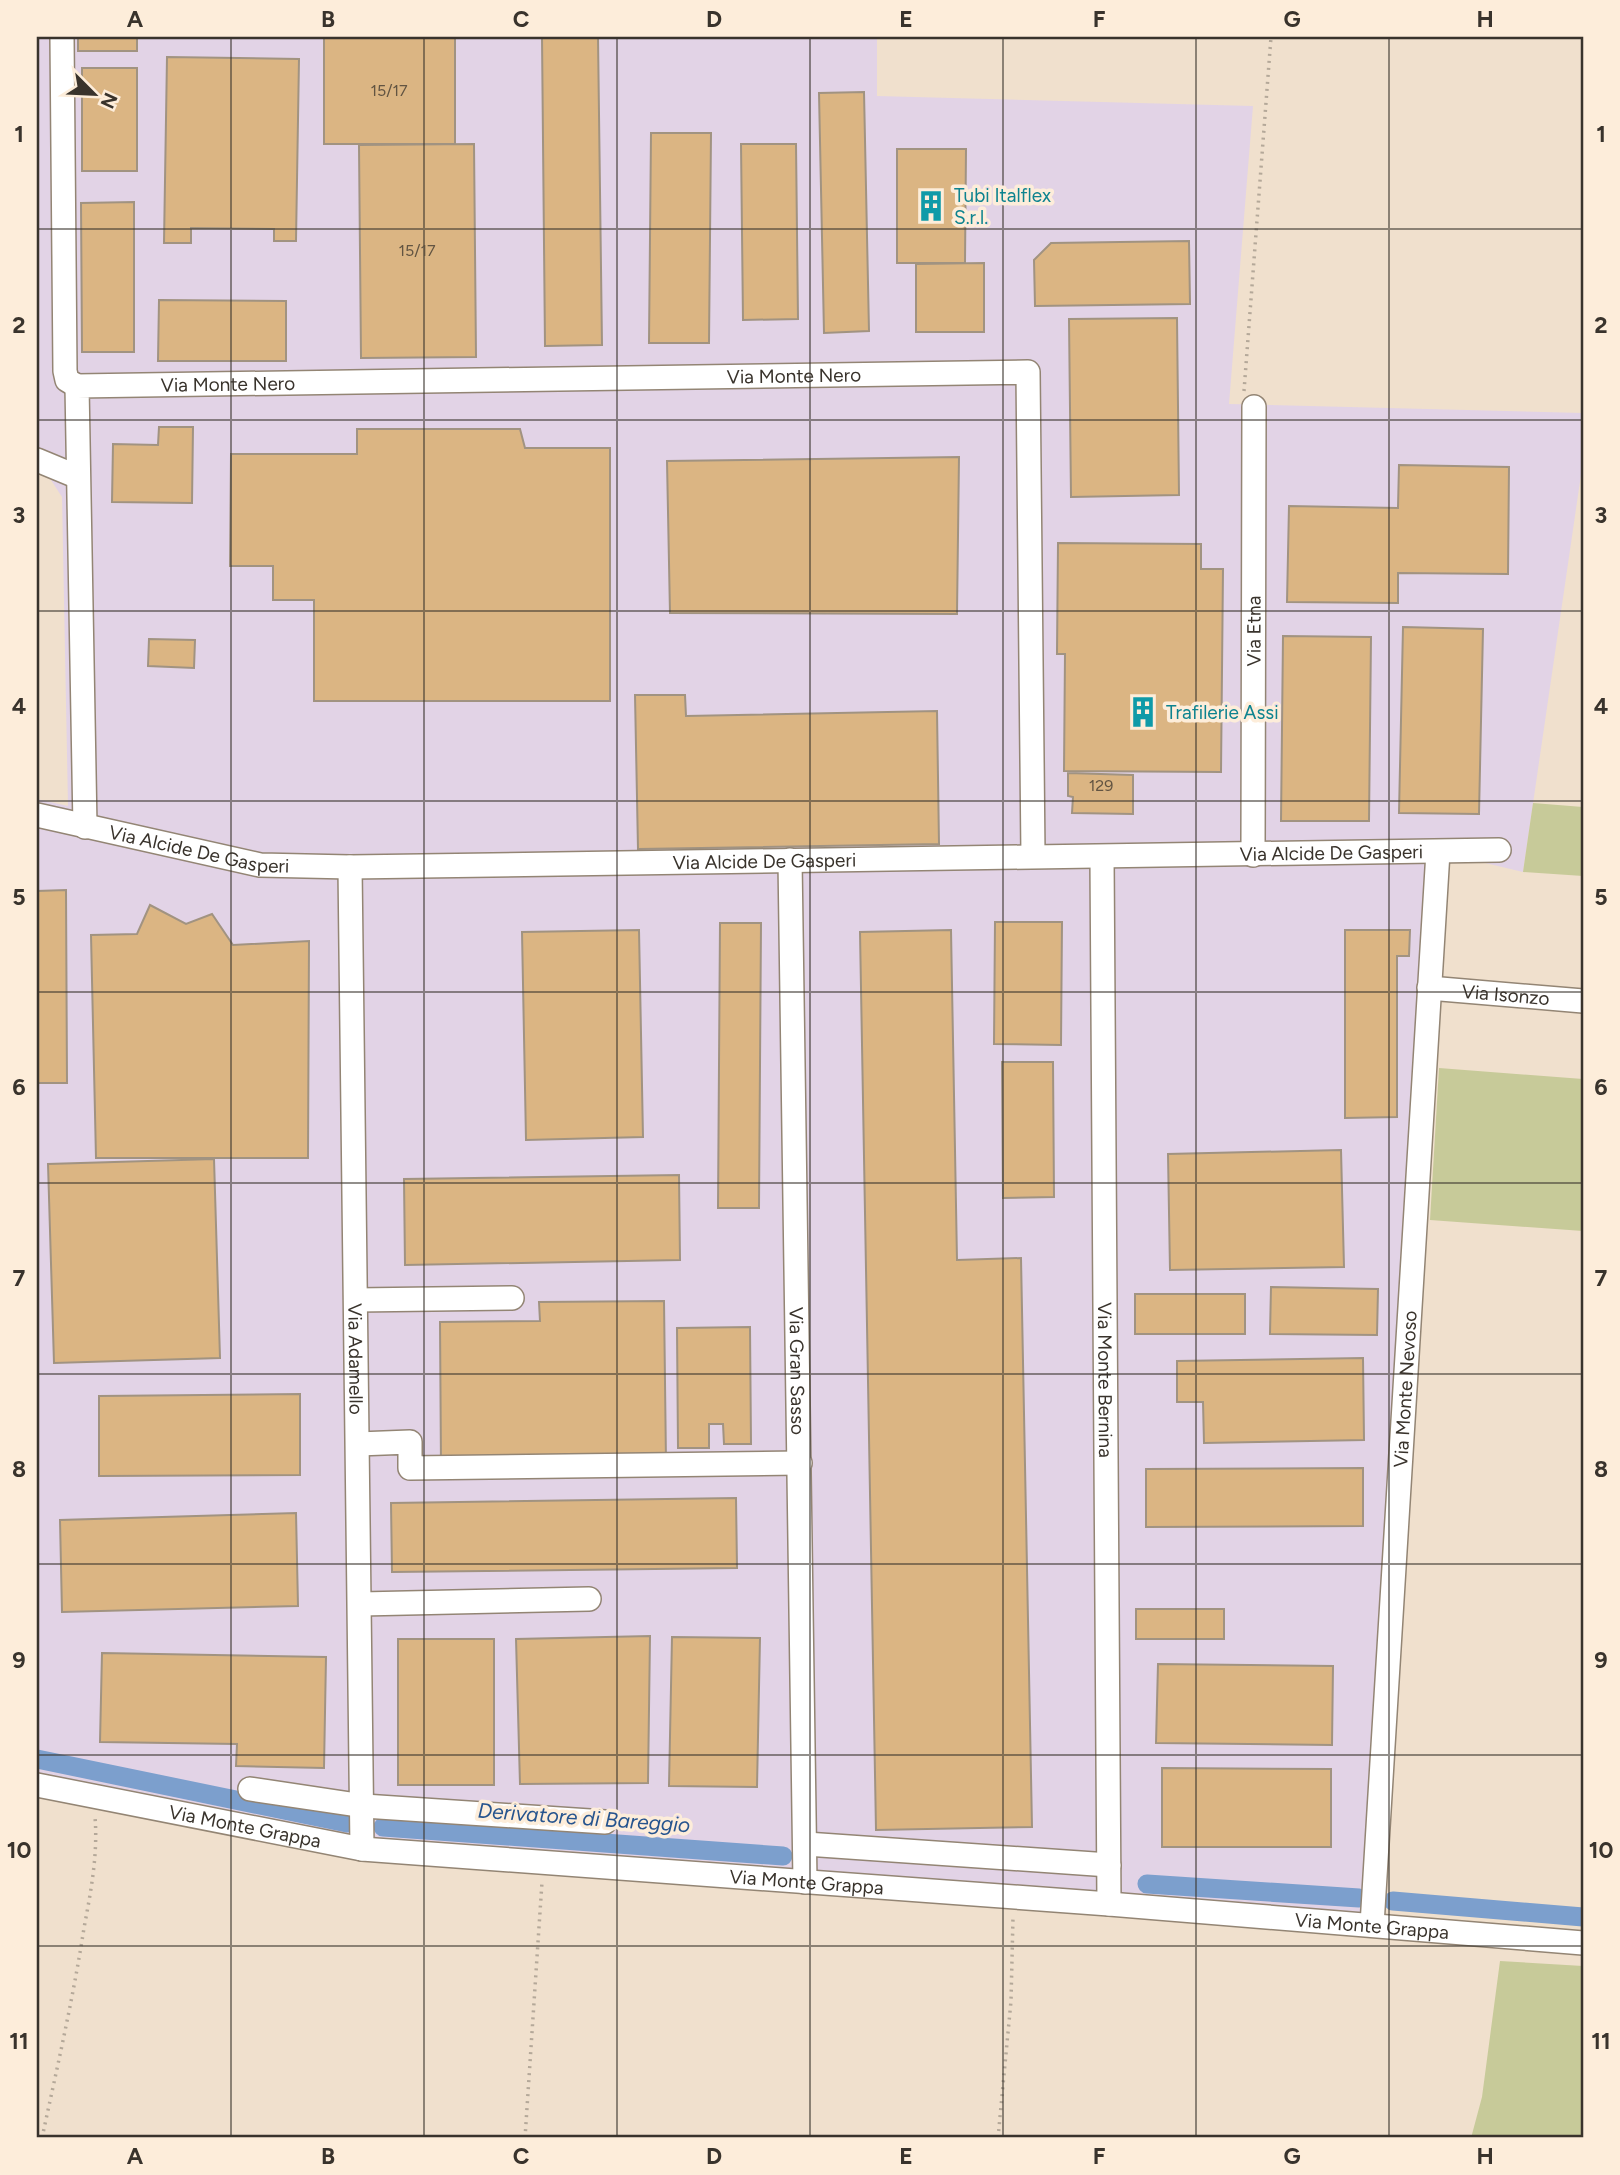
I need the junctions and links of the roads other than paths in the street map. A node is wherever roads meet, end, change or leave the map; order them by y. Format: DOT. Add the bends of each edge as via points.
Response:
graph roads {
  1 [pos="62,37"];
  2 [pos="77,386"];
  3 [pos="1254,407"];
  4 [pos="37,460"];
  5 [pos="78,477"];
  6 [pos="37,816"];
  7 [pos="85,827"];
  8 [pos="1499,849"];
  9 [pos="1438,852"];
  10 [pos="1033,855"];
  11 [pos="1253,855"];
  12 [pos="1101,857"];
  13 [pos="790,860"];
  14 [pos="350,867"];
  15 [pos="1429,989"];
  16 [pos="1583,1001"];
  17 [pos="512,1298"];
  18 [pos="356,1300"];
  19 [pos="358,1444"];
  20 [pos="800,1462"];
  21 [pos="589,1599"];
  22 [pos="361,1604"];
  23 [pos="37,1784"];
  24 [pos="250,1789"];
  25 [pos="605,1822"];
  26 [pos="363,1826"];
  27 [pos="806,1844"];
  28 [pos="1109,1865"];
  29 [pos="805,1882"];
  30 [pos="1109,1904"];
  31 [pos="1372,1925"];
  32 [pos="1583,1943"];
  1 -- 2 [label="street" via="65,371 67,380"];
  2 -- 5 [label="street"];
  2 -- 10 [label="street, Via Monte Nero" via="1028,372"];
  3 -- 11 [label="street, Via Etna"];
  4 -- 5 [label="street"];
  5 -- 7 [label="street"];
  6 -- 7 [label="street, Via Alcide De Gasperi"];
  7 -- 14 [label="street, Via Alcide De Gasperi" via="260,864"];
  8 -- 9 [label="street, Via Alcide De Gasperi"];
  9 -- 11 [label="street, Via Alcide De Gasperi"];
  9 -- 15 [label="street, Via Monte Nevoso"];
  10 -- 12 [label="street, Via Alcide De Gasperi"];
  10 -- 13 [label="street, Via Alcide De Gasperi"];
  11 -- 12 [label="street, Via Alcide De Gasperi"];
  12 -- 28 [label="street, Via Monte Bernina"];
  13 -- 14 [label="street, Via Alcide De Gasperi"];
  13 -- 20 [label="street, Via Gran Sasso"];
  14 -- 18 [label="street, Via Adamello"];
  15 -- 16 [label="street, Via Isonzo"];
  15 -- 31 [label="street, Via Monte Nevoso"];
  17 -- 18 [label="street"];
  18 -- 19 [label="street, Via Adamello"];
  19 -- 20 [label="street" via="410,1442 410,1468"];
  19 -- 22 [label="street, Via Adamello"];
  20 -- 27 [label="street, Via Gran Sasso"];
  21 -- 22 [label="street"];
  22 -- 26 [label="street, Via Adamello"];
  23 -- 26 [label="street, Via Monte Grappa" via="99,1797"];
  24 -- 26 [label="street"];
  25 -- 26 [label="street"];
  26 -- 29 [label="street, Via Monte Grappa" via="543,1864"];
  27 -- 28 [label="street"];
  27 -- 29 [label="street, Via Gran Sasso"];
  28 -- 30 [label="street, Via Monte Bernina"];
  29 -- 30 [label="street, Via Monte Grappa"];
  30 -- 31 [label="street, Via Monte Grappa"];
  31 -- 32 [label="street, Via Monte Grappa"];
}
